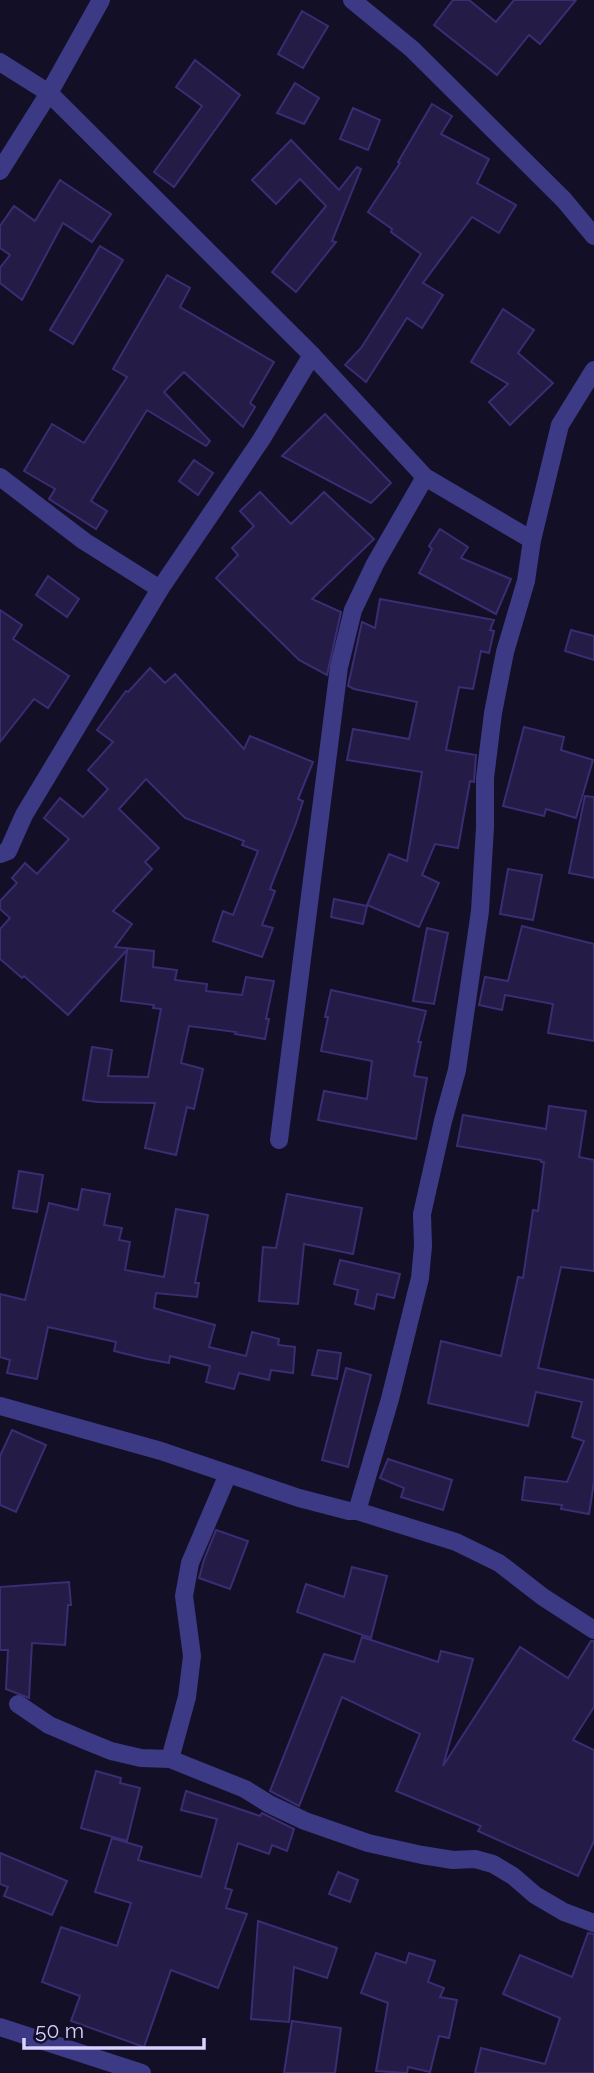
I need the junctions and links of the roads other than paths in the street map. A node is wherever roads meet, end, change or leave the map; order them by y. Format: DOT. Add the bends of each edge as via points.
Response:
graph roads {
  1 [pos="101,0"];
  2 [pos="352,0"];
  3 [pos="0,62"];
  4 [pos="49,93"];
  5 [pos="0,171"];
  6 [pos="594,236"];
  7 [pos="312,355"];
  8 [pos="594,370"];
  9 [pos="0,477"];
  10 [pos="425,477"];
  11 [pos="532,540"];
  12 [pos="160,589"];
  13 [pos="0,854"];
  14 [pos="279,1140"];
  15 [pos="0,1406"];
  16 [pos="228,1474"];
  17 [pos="357,1511"];
  18 [pos="594,1630"];
  19 [pos="18,1704"];
  20 [pos="170,1759"];
  21 [pos="594,1923"];
  22 [pos="0,2026"];
  23 [pos="142,2073"];
  1 -- 4 [label="street"];
  2 -- 6 [label="street" via="412,50 564,200"];
  3 -- 4 [label="street"];
  4 -- 5 [label="street"];
  4 -- 7 [label="street"];
  7 -- 10 [label="street"];
  7 -- 12 [label="street" via="261,440"];
  8 -- 11 [label="street" via="560,425"];
  9 -- 12 [label="street" via="84,541"];
  10 -- 11 [label="street"];
  10 -- 14 [label="street" via="353,610 339,667"];
  11 -- 17 [label="street" via="527,581 505,652 493,713 485,778 480,912 457,1070 422,1214 420,1278"];
  12 -- 13 [label="street" via="24,815 8,851"];
  15 -- 16 [label="street"];
  16 -- 17 [label="street"];
  16 -- 20 [label="street" via="190,1563 184,1596 192,1656 187,1697"];
  17 -- 18 [label="street" via="456,1542 499,1563"];
  19 -- 20 [label="street" via="49,1726 111,1751 141,1759"];
  20 -- 21 [label="street" via="245,1789 305,1821 368,1843 493,1864 555,1907"];
  22 -- 23 [label="street"];
}
